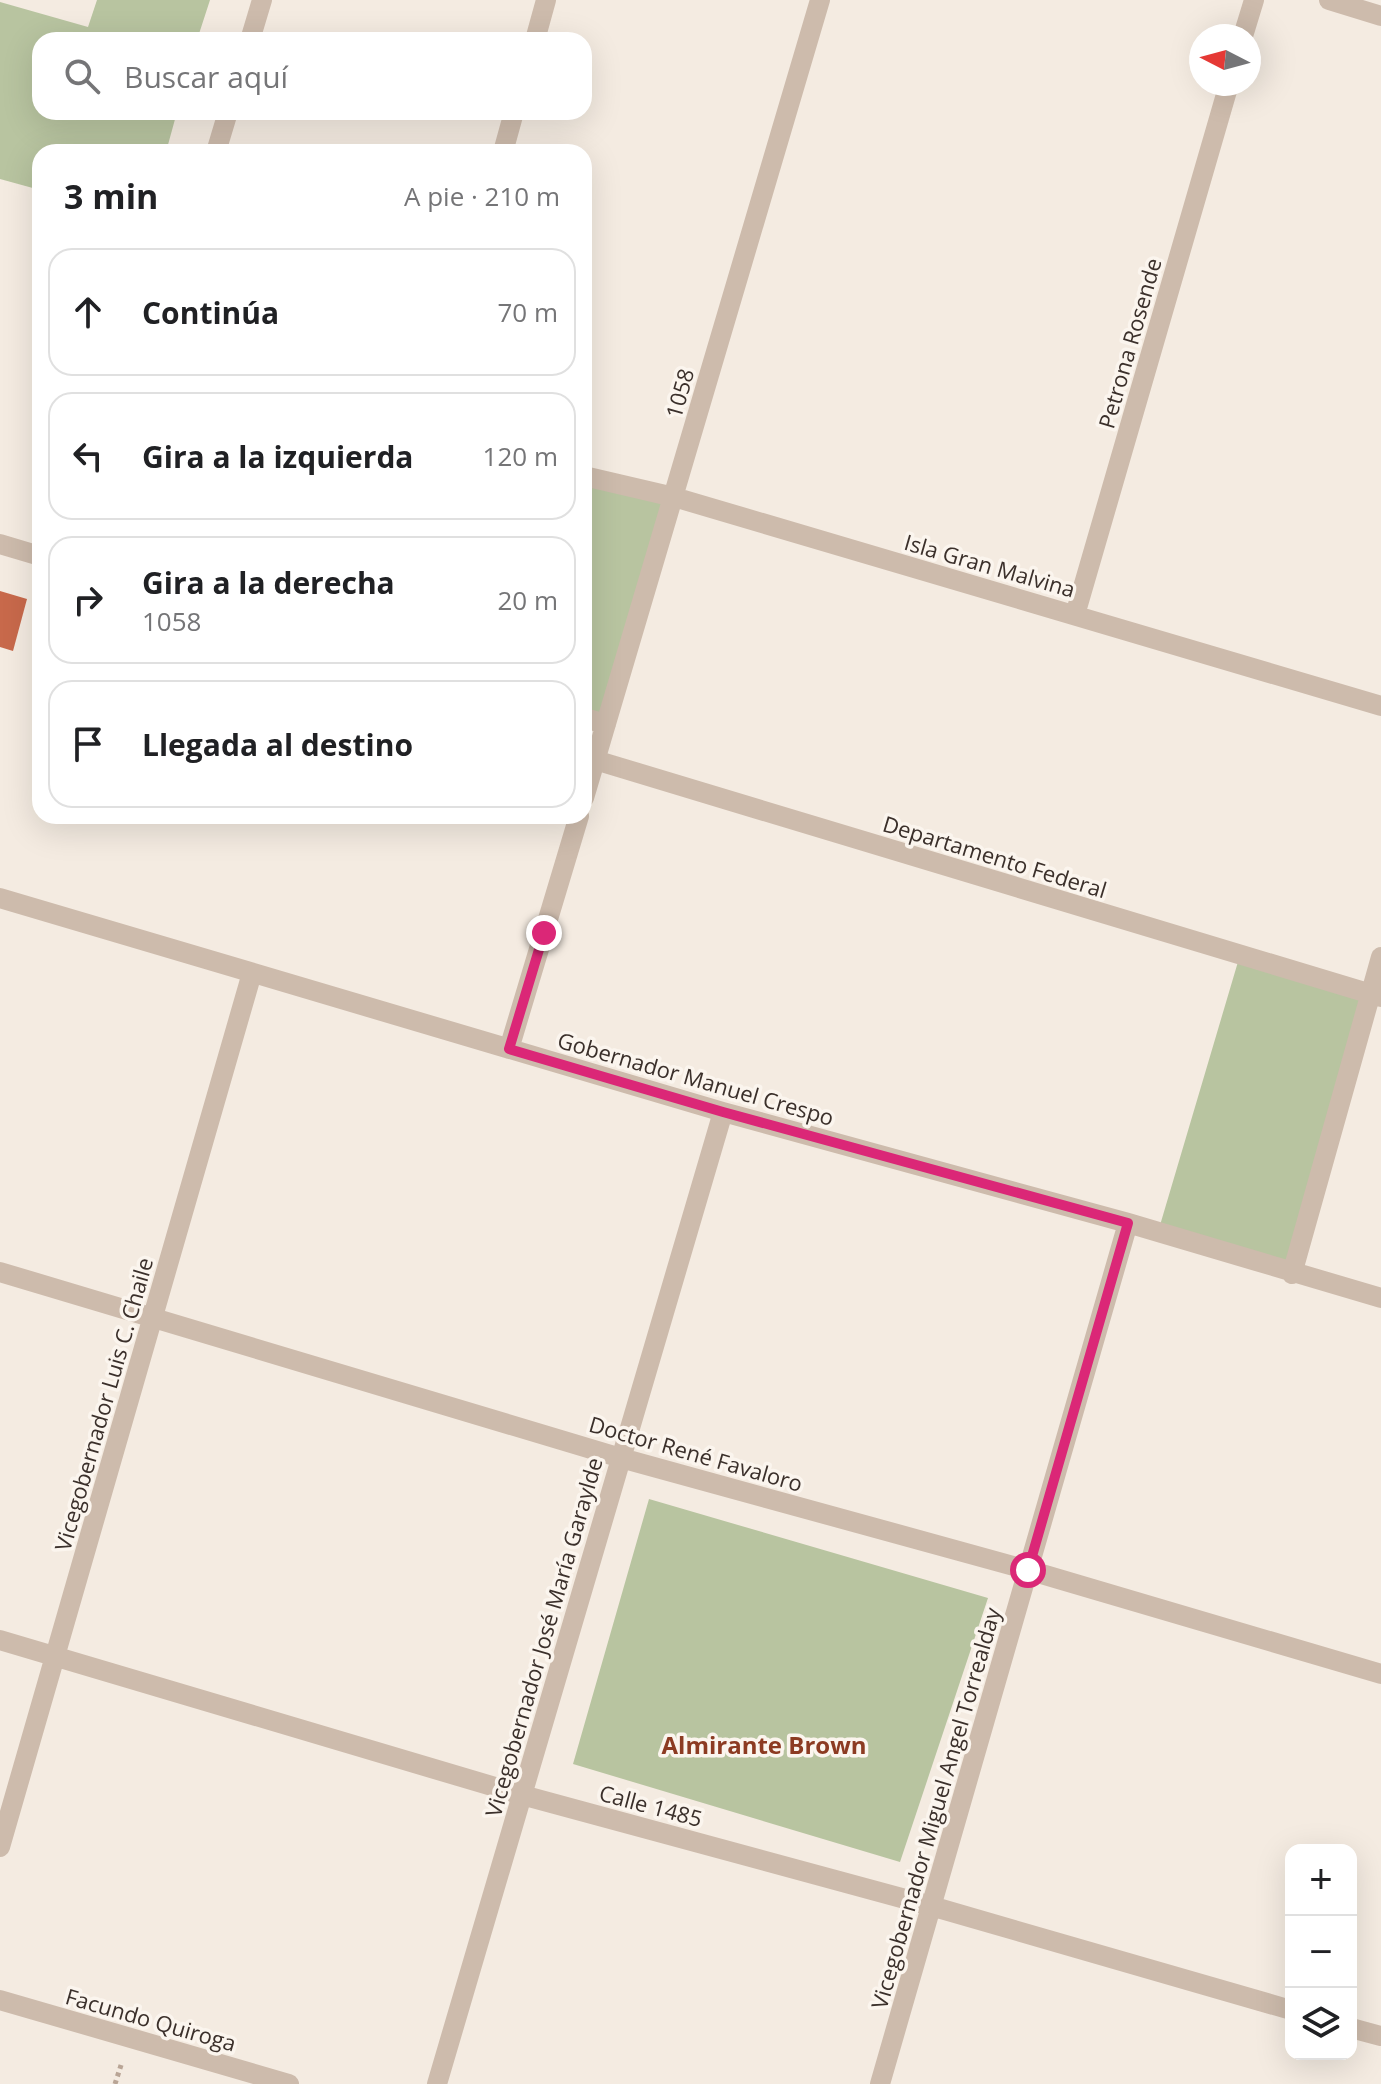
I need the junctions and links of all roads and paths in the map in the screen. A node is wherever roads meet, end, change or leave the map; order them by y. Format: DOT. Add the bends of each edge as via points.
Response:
graph roads {
  1 [pos="262,0"];
  2 [pos="546,0"];
  3 [pos="820,0"];
  4 [pos="1254,0"];
  5 [pos="1329,0"];
  6 [pos="1381,16"];
  7 [pos="1247,24"];
  8 [pos="252,32"];
  9 [pos="537,32"];
  10 [pos="1226,96"];
  11 [pos="226,120"];
  12 [pos="512,120"];
  13 [pos="218,144"];
  14 [pos="505,144"];
  15 [pos="592,478"];
  16 [pos="674,497"];
  17 [pos="0,544"];
  18 [pos="32,554"];
  19 [pos="1075,615"];
  20 [pos="1381,706"];
  21 [pos="592,720"];
  22 [pos="606,724"];
  23 [pos="595,760"];
  24 [pos="592,770"];
  25 [pos="577,824"];
  26 [pos="0,898"];
  27 [pos="1381,957"];
  28 [pos="252,973"];
  29 [pos="1376,996"];
  30 [pos="509,1049"];
  31 [pos="723,1112"];
  32 [pos="1128,1223"];
  33 [pos="0,1272"];
  34 [pos="1292,1274"];
  35 [pos="1381,1298"];
  36 [pos="153,1318"];
  37 [pos="621,1458"];
  38 [pos="1028,1570"];
  39 [pos="0,1640"];
  40 [pos="55,1656"];
  41 [pos="1381,1674"];
  42 [pos="522,1795"];
  43 [pos="0,1847"];
  44 [pos="931,1906"];
  45 [pos="0,2000"];
  46 [pos="1285,2008"];
  47 [pos="1357,2030"];
  48 [pos="1381,2036"];
  49 [pos="289,2084"];
  50 [pos="437,2084"];
  51 [pos="880,2084"];
  1 -- 8 [label="street"];
  2 -- 9 [label="street"];
  3 -- 16 [label="street, 1058"];
  4 -- 7 [label="street"];
  5 -- 6 [label="street"];
  10 -- 19 [label="street, Petrona Rosende"];
  11 -- 13 [label="street"];
  12 -- 14 [label="street"];
  15 -- 16 [label="street, Isla Gran Malvina"];
  16 -- 19 [label="street, Isla Gran Malvina"];
  16 -- 22 [label="street, 1058"];
  17 -- 18 [label="street"];
  19 -- 20 [label="street, Isla Gran Malvina"];
  21 -- 22 [label="street"];
  22 -- 23 [label="street, 1058"];
  23 -- 24 [label="street, 1058"];
  23 -- 29 [label="street, Departamento Federal"];
  25 -- 30 [label="street"];
  26 -- 28 [label="street, Gobernador Manuel Crespo"];
  27 -- 29 [label="street"];
  28 -- 30 [label="street, Gobernador Manuel Crespo"];
  28 -- 36 [label="street, Vicegobernador Luis C. Chaile"];
  29 -- 34 [label="street"];
  30 -- 31 [label="street, Gobernador Manuel Crespo"];
  31 -- 32 [label="street, Gobernador Manuel Crespo"];
  31 -- 37 [label="street, Vicegobernador José María Garaylde"];
  32 -- 34 [label="street, Gobernador Manuel Crespo"];
  32 -- 38 [label="street, Vicegobernador Miguel Angel Torrealday"];
  33 -- 36 [label="street, Doctor René Favaloro"];
  34 -- 35 [label="street, Gobernador Manuel Crespo"];
  36 -- 37 [label="street, Doctor René Favaloro"];
  36 -- 40 [label="street, Vicegobernador Luis C. Chaile"];
  37 -- 38 [label="street, Doctor René Favaloro"];
  37 -- 42 [label="street, Vicegobernador José María Garaylde"];
  38 -- 41 [label="street, Doctor René Favaloro"];
  38 -- 44 [label="street, Vicegobernador Miguel Angel Torrealday"];
  39 -- 40 [label="street, Calle 1485"];
  40 -- 42 [label="street, Calle 1485"];
  40 -- 43 [label="street, Vicegobernador Luis C. Chaile"];
  42 -- 44 [label="street, Calle 1485"];
  42 -- 50 [label="street, Vicegobernador José María Garaylde"];
  44 -- 46 [label="street, Calle 1485"];
  44 -- 51 [label="street, Vicegobernador Miguel Angel Torrealday"];
  45 -- 49 [label="street, Facundo Quiroga"];
  47 -- 48 [label="street"];
}
